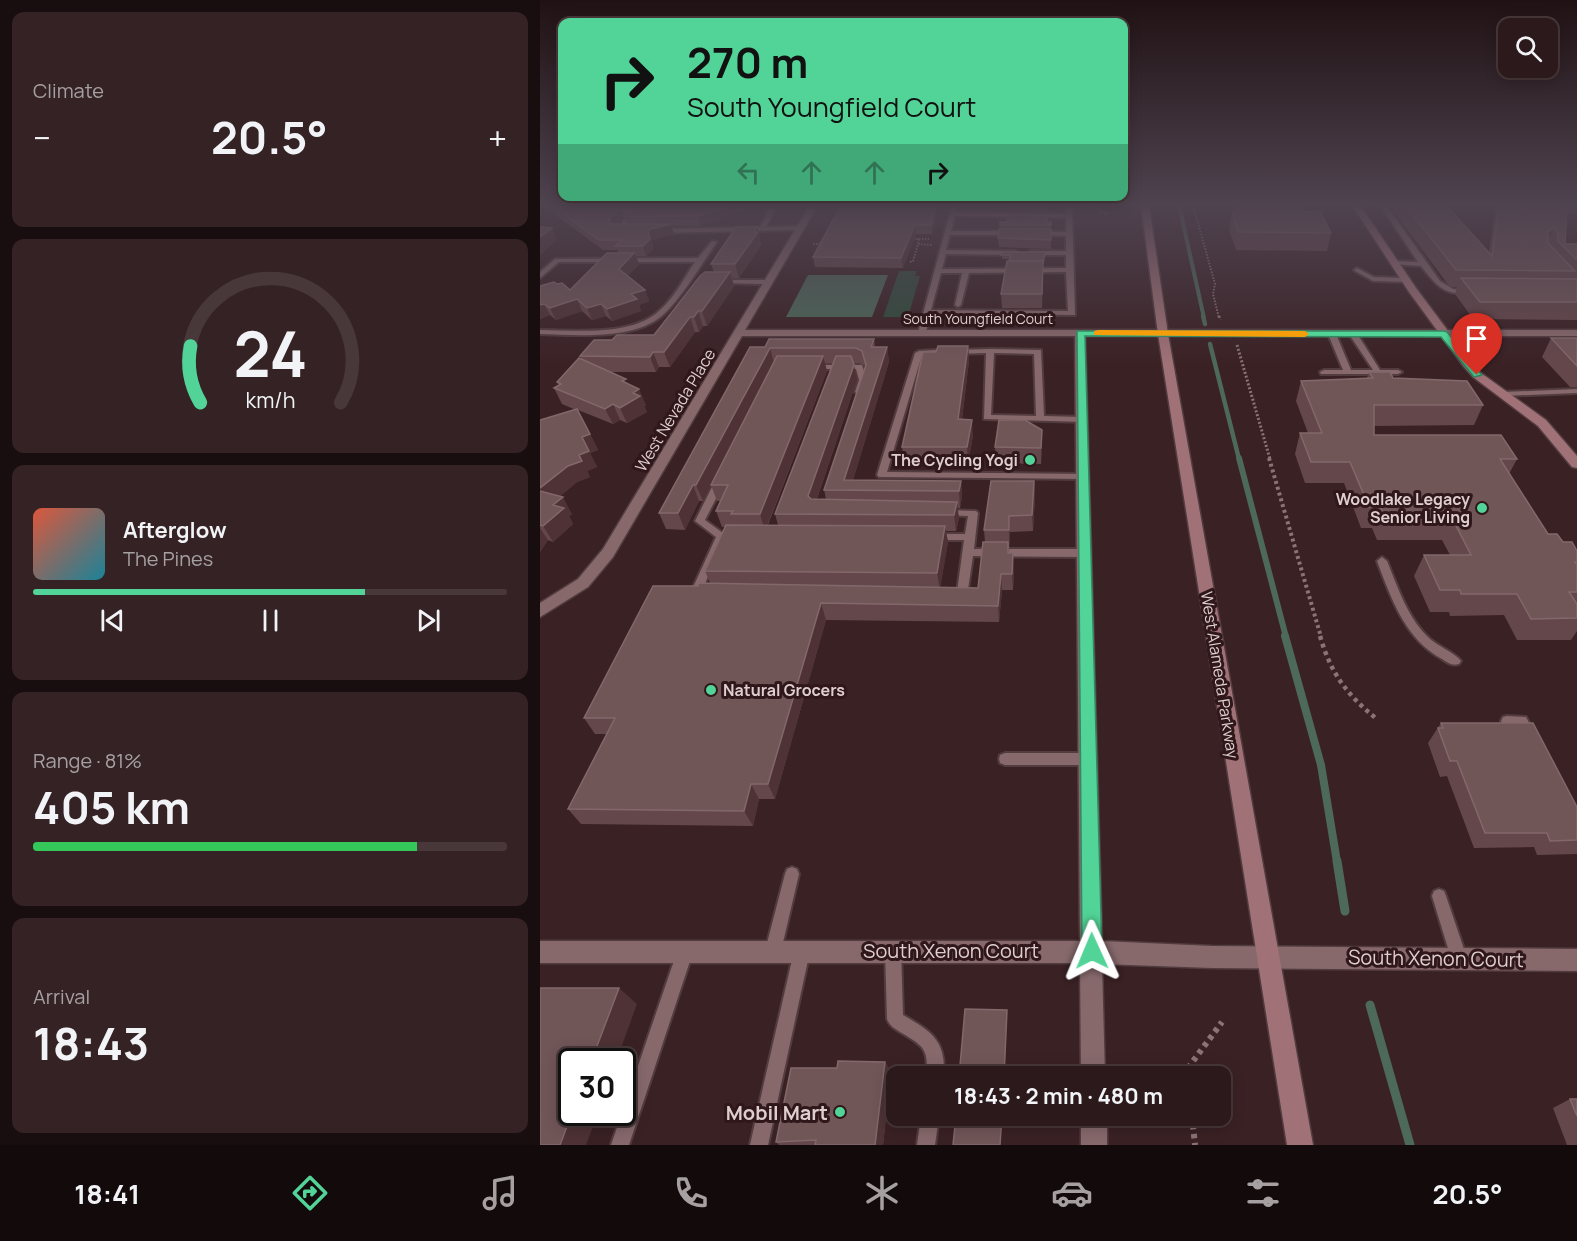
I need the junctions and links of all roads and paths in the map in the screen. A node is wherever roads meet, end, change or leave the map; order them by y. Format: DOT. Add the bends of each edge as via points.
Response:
graph roads {
  1 [pos="783,258"];
  2 [pos="914,258"];
  3 [pos="941,258"];
  4 [pos="1069,258"];
  5 [pos="1152,258"];
  6 [pos="1208,258"];
  7 [pos="1391,258"];
  8 [pos="1420,258"];
  9 [pos="700,260"];
  10 [pos="910,262"];
  11 [pos="1394,263"];
  12 [pos="1424,264"];
  13 [pos="1069,270"];
  14 [pos="1357,270"];
  15 [pos="938,271"];
  16 [pos="966,271"];
  17 [pos="540,276"];
  18 [pos="1365,277"];
  19 [pos="1406,280"];
  20 [pos="684,282"];
  21 [pos="694,282"];
  22 [pos="716,282"];
  23 [pos="769,282"];
  24 [pos="1368,285"];
  25 [pos="1475,292"];
  26 [pos="958,305"];
  27 [pos="927,312"];
  28 [pos="540,332"];
  29 [pos="740,333"];
  30 [pos="922,333"];
  31 [pos="1080,333"];
  32 [pos="1577,333"];
  33 [pos="1163,334"];
  34 [pos="1234,334"];
  35 [pos="1332,334"];
  36 [pos="1353,334"];
  37 [pos="1444,334"];
  38 [pos="990,351"];
  39 [pos="800,367"];
  40 [pos="835,367"];
  41 [pos="1323,372"];
  42 [pos="1381,372"];
  43 [pos="1398,372"];
  44 [pos="1344,374"];
  45 [pos="831,378"];
  46 [pos="1389,384"];
  47 [pos="1577,391"];
  48 [pos="1503,393"];
  49 [pos="855,402"];
  50 [pos="1040,419"];
  51 [pos="1082,420"];
  52 [pos="1577,464"];
  53 [pos="726,470"];
  54 [pos="1083,477"];
  55 [pos="938,513"];
  56 [pos="923,537"];
  57 [pos="969,537"];
  58 [pos="968,552"];
  59 [pos="1084,553"];
  60 [pos="1382,561"];
  61 [pos="706,594"];
  62 [pos="950,596"];
  63 [pos="540,611"];
  64 [pos="1455,661"];
  65 [pos="1378,720"];
  66 [pos="1507,721"];
  67 [pos="1537,751"];
  68 [pos="1005,759"];
  69 [pos="1088,759"];
  70 [pos="792,874"];
  71 [pos="1438,896"];
  72 [pos="773,951"];
  73 [pos="802,951"];
  74 [pos="893,951"];
  75 [pos="1092,951"];
  76 [pos="540,952"];
  77 [pos="685,952"];
  78 [pos="1267,956"];
  79 [pos="1459,958"];
  80 [pos="1577,960"];
  81 [pos="1222,1022"];
  82 [pos="936,1066"];
  83 [pos="1093,1066"];
  84 [pos="1189,1066"];
  85 [pos="929,1126"];
  86 [pos="1094,1126"];
  87 [pos="1193,1126"];
  88 [pos="620,1145"];
  89 [pos="759,1145"];
  90 [pos="926,1145"];
  91 [pos="1094,1145"];
  92 [pos="1195,1145"];
  93 [pos="1300,1145"];
  1 -- 23 [label="street, West Nevada Place"];
  2 -- 10 [label="path"];
  3 -- 15 [label="lane"];
  4 -- 13 [label="lane"];
  5 -- 33 [label="main road, West Alameda Parkway"];
  6 -- 34 [label="path" via="1218,318"];
  7 -- 11 [label="main road"];
  8 -- 12 [label="lane"];
  9 -- 17 [label="lane" via="557,260"];
  9 -- 20 [label="lane"];
  11 -- 12 [label="lane"];
  11 -- 19 [label="main road"];
  12 -- 25 [label="lane" via="1447,291"];
  13 -- 16 [label="lane"];
  13 -- 27 [label="lane" via="1072,313"];
  14 -- 18 [label="lane"];
  15 -- 16 [label="lane"];
  15 -- 27 [label="lane"];
  16 -- 26 [label="lane"];
  18 -- 19 [label="lane"];
  18 -- 24 [label="lane"];
  19 -- 37 [label="main road"];
  20 -- 21 [label="lane"];
  20 -- 28 [label="lane" via="661,314 634,326 609,332"];
  22 -- 23 [label="lane"];
  23 -- 29 [label="street, West Nevada Place"];
  27 -- 30 [label="lane"];
  29 -- 30 [label="street, South Youngfield Court"];
  29 -- 63 [label="street, West Nevada Place" via="608,554 583,583"];
  30 -- 31 [label="street, South Youngfield Court"];
  31 -- 33 [label="street, South Youngfield Court"];
  31 -- 51 [label="street"];
  32 -- 37 [label="street, South Youngfield Court"];
  33 -- 34 [label="street, South Youngfield Court"];
  33 -- 78 [label="main road, West Alameda Parkway"];
  34 -- 35 [label="street, South Youngfield Court"];
  34 -- 65 [label="path" via="1327,660 1354,701"];
  35 -- 36 [label="street, South Youngfield Court"];
  35 -- 44 [label="lane"];
  36 -- 37 [label="street, South Youngfield Court"];
  36 -- 42 [label="lane"];
  37 -- 48 [label="main road" via="1477,375"];
  38 -- 50 [label="lane" via="1038,352"];
  38 -- 50 [label="lane" via="987,417"];
  38 -- 54 [label="lane" via="919,353 882,475"];
  39 -- 40 [label="lane"];
  40 -- 45 [label="lane"];
  40 -- 49 [label="lane" via="859,367 862,380"];
  41 -- 44 [label="lane"];
  42 -- 43 [label="lane"];
  42 -- 44 [label="lane"];
  42 -- 46 [label="lane"];
  47 -- 48 [label="lane"];
  48 -- 52 [label="main road" via="1542,423"];
  50 -- 51 [label="lane"];
  51 -- 54 [label="street"];
  53 -- 61 [label="lane" via="700,521 727,536 695,594"];
  54 -- 59 [label="street"];
  55 -- 57 [label="lane" via="973,513"];
  56 -- 57 [label="lane"];
  57 -- 58 [label="lane"];
  58 -- 59 [label="lane"];
  58 -- 62 [label="lane" via="962,596"];
  59 -- 69 [label="street"];
  60 -- 64 [label="lane" via="1414,632"];
  66 -- 67 [label="lane" via="1522,721"];
  68 -- 69 [label="lane"];
  69 -- 75 [label="street"];
  70 -- 72 [label="lane"];
  71 -- 79 [label="lane"];
  72 -- 73 [label="street, South Xenon Court"];
  72 -- 77 [label="street, South Xenon Court"];
  73 -- 74 [label="street, South Xenon Court"];
  73 -- 89 [label="lane"];
  74 -- 75 [label="street, South Xenon Court"];
  74 -- 82 [label="lane" via="895,1019 920,1032 933,1045"];
  75 -- 78 [label="street, South Xenon Court"];
  75 -- 83 [label="street"];
  76 -- 77 [label="street, South Xenon Court"];
  77 -- 88 [label="lane"];
  78 -- 79 [label="street, South Xenon Court"];
  78 -- 93 [label="main road, West Alameda Parkway"];
  79 -- 80 [label="street, South Xenon Court"];
  81 -- 84 [label="path"];
  85 -- 90 [label="lane"];
  86 -- 91 [label="street"];
  87 -- 92 [label="path"];
}
